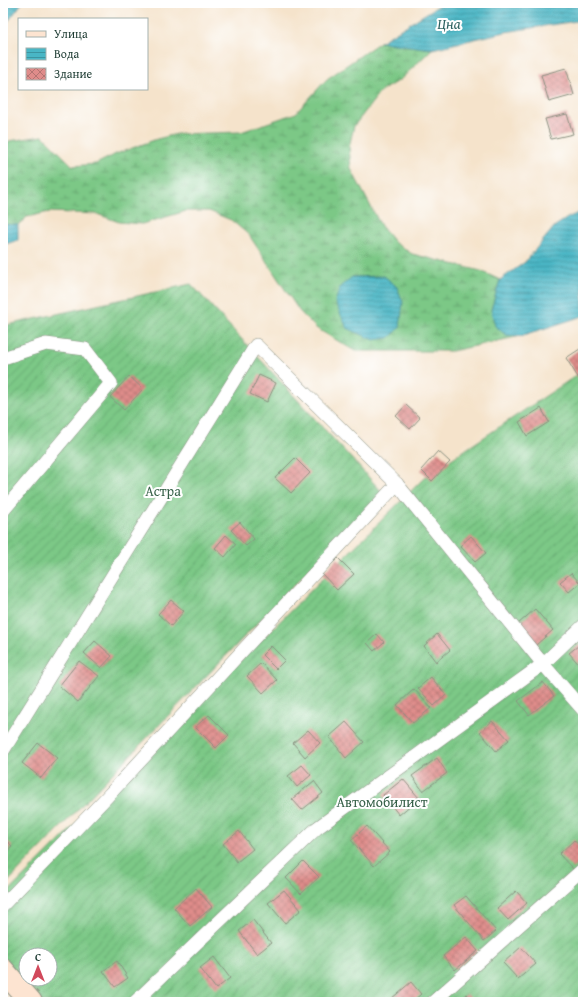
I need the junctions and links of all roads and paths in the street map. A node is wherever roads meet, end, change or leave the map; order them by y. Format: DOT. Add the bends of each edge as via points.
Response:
graph roads {
  1 [pos="3,358"];
  2 [pos="397,484"];
  3 [pos="3,511"];
  4 [pos="583,626"];
  5 [pos="543,664"];
  6 [pos="583,710"];
  7 [pos="3,751"];
  8 [pos="583,869"];
  9 [pos="3,905"];
  10 [pos="3,970"];
  11 [pos="31,1002"];
  12 [pos="135,1002"];
  13 [pos="433,1002"];
  1 -- 3 [label="lane" via="46,344 85,349 111,383"];
  2 -- 5 [label="lane"];
  2 -- 7 [label="lane" via="256,345"];
  2 -- 9 [label="lane" via="106,798"];
  4 -- 5 [label="lane"];
  5 -- 6 [label="lane"];
  5 -- 12 [label="lane" via="316,828"];
  8 -- 13 [label="lane"];
  10 -- 11 [label="street"];
}
